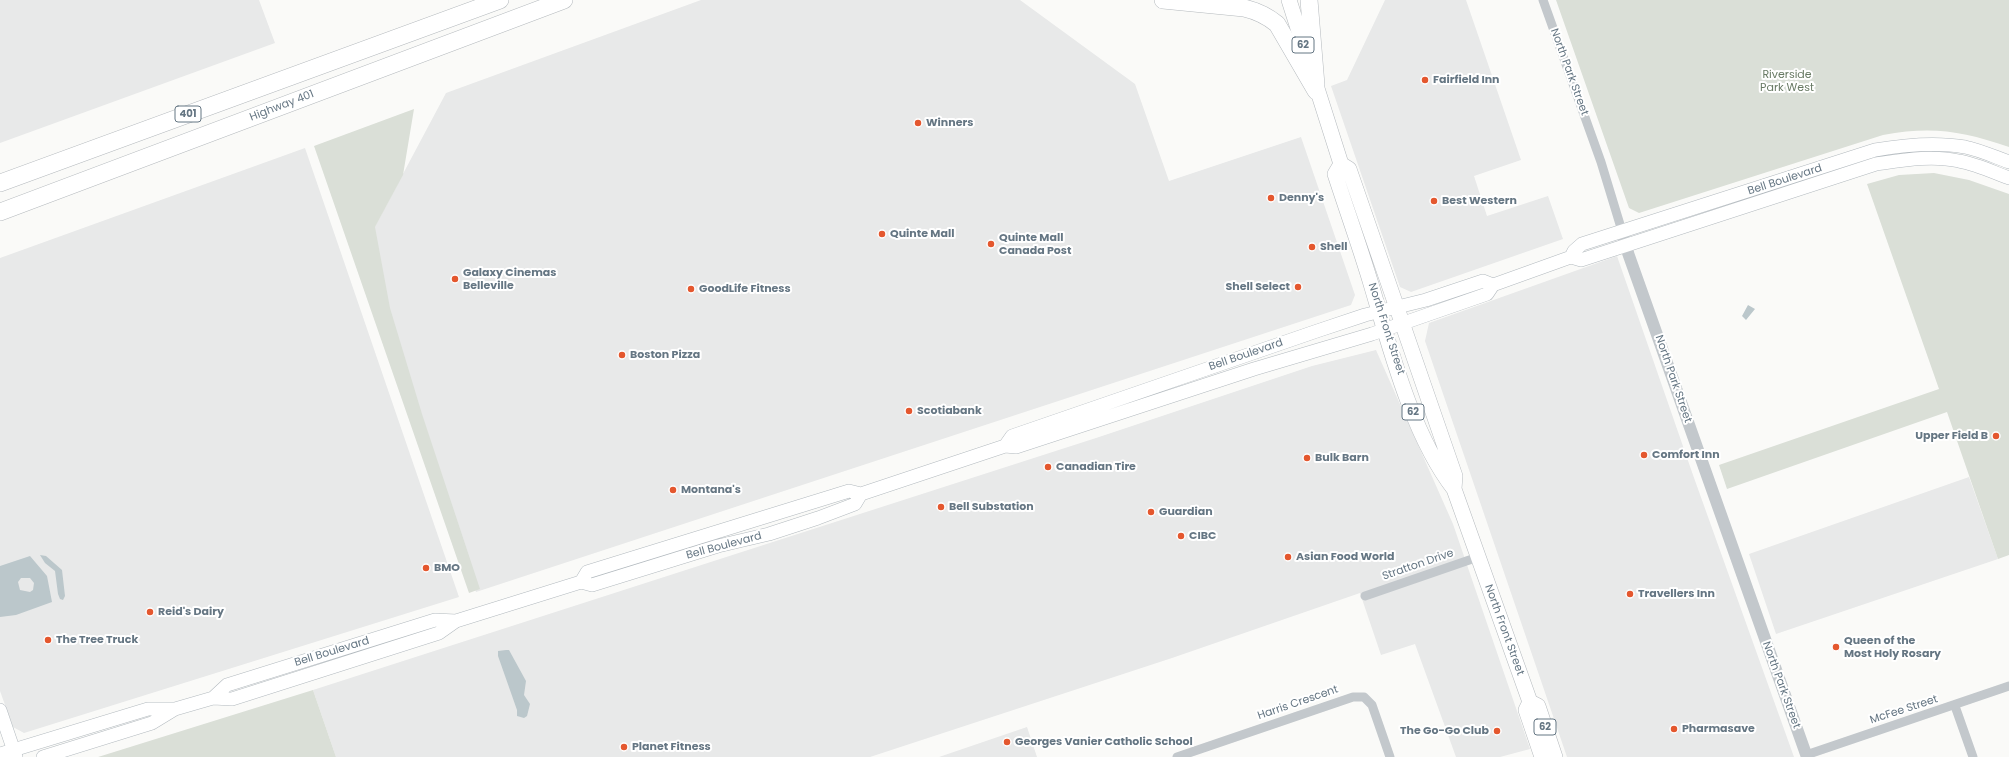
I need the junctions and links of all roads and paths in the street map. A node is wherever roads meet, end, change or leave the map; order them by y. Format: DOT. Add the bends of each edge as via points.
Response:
graph roads {
  1 [pos="500,0"];
  2 [pos="564,0"];
  3 [pos="1163,0"];
  4 [pos="1199,0"];
  5 [pos="1288,0"];
  6 [pos="1309,0"];
  7 [pos="1544,0"];
  8 [pos="1180,2"];
  9 [pos="1316,91"];
  10 [pos="2009,162"];
  11 [pos="1341,164"];
  12 [pos="2009,178"];
  13 [pos="0,183"];
  14 [pos="0,212"];
  15 [pos="1622,231"];
  16 [pos="1626,244"];
  17 [pos="1571,257"];
  18 [pos="1493,285"];
  19 [pos="1396,307"];
  20 [pos="1380,312"];
  21 [pos="1402,323"];
  22 [pos="1385,329"];
  23 [pos="1005,446"];
  24 [pos="1454,489"];
  25 [pos="1478,557"];
  26 [pos="1365,596"];
  27 [pos="2009,686"];
  28 [pos="1530,702"];
  29 [pos="1955,706"];
  30 [pos="176,709"];
  31 [pos="0,710"];
  32 [pos="7,753"];
  33 [pos="1806,756"];
  34 [pos="43,757"];
  35 [pos="1177,757"];
  36 [pos="1390,757"];
  37 [pos="1542,757"];
  38 [pos="1555,757"];
  39 [pos="1973,757"];
  1 -- 13 [label="highway, 401"];
  2 -- 14 [label="highway, Highway 401 / 401"];
  3 -- 8 [label="highway"];
  4 -- 8 [label="highway"];
  5 -- 9 [label="main road, North Front Street / 62"];
  6 -- 9 [label="highway"];
  7 -- 15 [label="street, North Park Street" via="1601,162"];
  8 -- 9 [label="highway" via="1244,8 1267,16 1277,24"];
  9 -- 11 [label="main road, North Front Street / 62"];
  10 -- 15 [label="main road, Bell Boulevard" via="1966,147 1904,146 1875,150"];
  11 -- 19 [label="main road, North Front Street / 62" via="1349,169"];
  11 -- 20 [label="main road, North Front Street / 62" via="1335,174"];
  12 -- 16 [label="main road, Bell Boulevard" via="1959,161 1937,158 1883,163"];
  15 -- 16 [label="street, North Park Street"];
  15 -- 17 [label="main road, Bell Boulevard" via="1582,244"];
  16 -- 17 [label="main road, Bell Boulevard" via="1581,260"];
  16 -- 33 [label="street, North Park Street"];
  17 -- 18 [label="main road, Bell Boulevard"];
  18 -- 19 [label="main road, Bell Boulevard" via="1483,281"];
  18 -- 21 [label="main road, Bell Boulevard" via="1487,294"];
  19 -- 20 [label="main road, Bell Boulevard"];
  19 -- 21 [label="main road, North Front Street / 62"];
  20 -- 22 [label="main road, North Front Street / 62"];
  20 -- 23 [label="main road, Bell Boulevard" via="1317,331 1012,436"];
  21 -- 22 [label="main road, Bell Boulevard"];
  21 -- 24 [label="main road, North Front Street / 62" via="1455,476"];
  22 -- 23 [label="main road, Bell Boulevard" via="1016,447"];
  22 -- 24 [label="main road, North Front Street / 62" via="1420,431 1446,480"];
  23 -- 30 [label="main road, Bell Boulevard" via="861,494 855,504 790,527 718,546 592,585 581,582 456,621 435,620 234,682 213,698"];
  24 -- 25 [label="main road, North Front Street / 62"];
  25 -- 26 [label="street, Stratton Drive"];
  25 -- 28 [label="main road, North Front Street / 62"];
  27 -- 29 [label="street, McFee Street"];
  28 -- 37 [label="main road, North Front Street / 62" via="1526,710"];
  28 -- 38 [label="main road, North Front Street / 62" via="1538,706"];
  29 -- 33 [label="street, McFee Street"];
  29 -- 39 [label="street"];
  30 -- 32 [label="main road, Bell Boulevard" via="148,709"];
  30 -- 34 [label="main road, Bell Boulevard" via="152,723"];
  31 -- 32 [label="main road"];
  35 -- 36 [label="street, Harris Crescent" via="1326,705 1364,697 1372,705"];
}
